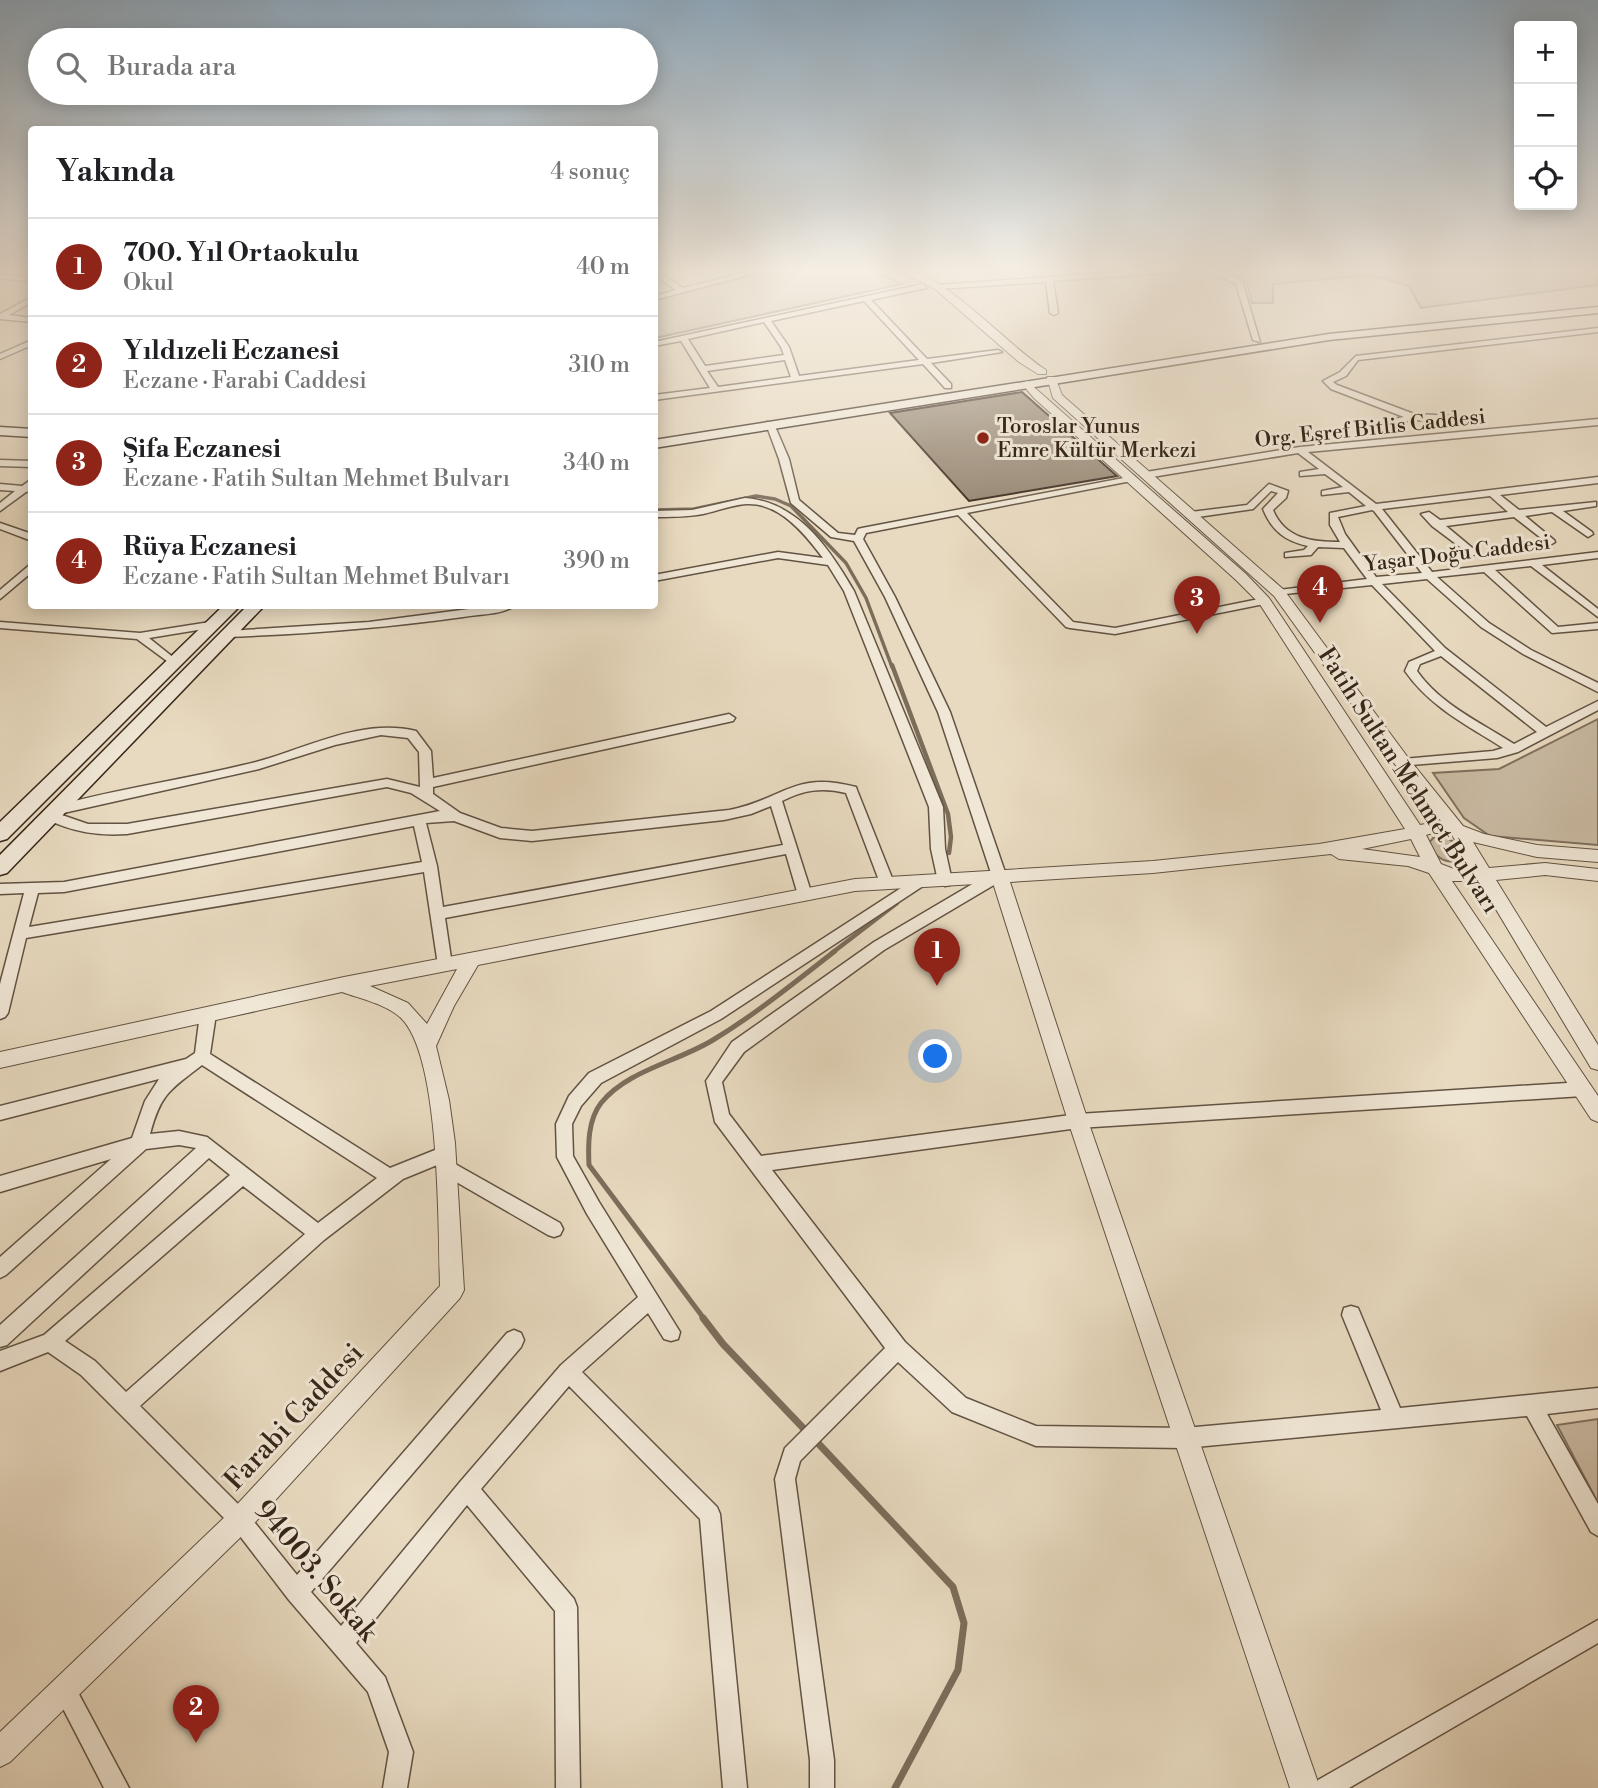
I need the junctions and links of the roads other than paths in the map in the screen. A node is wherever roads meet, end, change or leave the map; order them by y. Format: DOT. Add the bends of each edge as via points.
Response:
graph roads {
  1 [pos="692,351"];
  2 [pos="785,351"];
  3 [pos="916,351"];
  4 [pos="1013,351"];
  5 [pos="1190,351"];
  6 [pos="1222,351"];
  7 [pos="1413,351"];
  8 [pos="998,352"];
  9 [pos="788,356"];
  10 [pos="926,362"];
  11 [pos="703,369"];
  12 [pos="1019,374"];
  13 [pos="1046,376"];
  14 [pos="796,380"];
  15 [pos="948,386"];
  16 [pos="716,391"];
  17 [pos="658,398"];
  18 [pos="1413,417"];
  19 [pos="1452,418"];
  20 [pos="0,419"];
  21 [pos="28,421"];
  22 [pos="1392,422"];
  23 [pos="1598,422"];
  24 [pos="770,424"];
  25 [pos="0,431"];
  26 [pos="658,432"];
  27 [pos="28,433"];
  28 [pos="658,443"];
  29 [pos="1300,450"];
  30 [pos="0,463"];
  31 [pos="28,464"];
  32 [pos="1327,471"];
  33 [pos="1303,474"];
  34 [pos="1146,475"];
  35 [pos="1131,478"];
  36 [pos="1598,480"];
  37 [pos="1570,486"];
  38 [pos="1598,486"];
  39 [pos="0,487"];
  40 [pos="27,489"];
  41 [pos="1351,489"];
  42 [pos="1491,492"];
  43 [pos="1325,493"];
  44 [pos="1595,506"];
  45 [pos="1374,507"];
  46 [pos="0,508"];
  47 [pos="1554,509"];
  48 [pos="960,512"];
  49 [pos="1517,513"];
  50 [pos="658,514"];
  51 [pos="1426,514"];
  52 [pos="1191,515"];
  53 [pos="1435,524"];
  54 [pos="0,526"];
  55 [pos="1588,534"];
  56 [pos="28,536"];
  57 [pos="858,539"];
  58 [pos="1550,542"];
  59 [pos="1348,545"];
  60 [pos="1314,546"];
  61 [pos="1472,554"];
  62 [pos="1289,555"];
  63 [pos="1595,559"];
  64 [pos="833,563"];
  65 [pos="1535,564"];
  66 [pos="28,570"];
  67 [pos="1488,570"];
  68 [pos="658,577"];
  69 [pos="1431,577"];
  70 [pos="1374,583"];
  71 [pos="1279,593"];
  72 [pos="0,596"];
  73 [pos="1264,601"];
  74 [pos="230,609"];
  75 [pos="251,609"];
  76 [pos="492,609"];
  77 [pos="1598,614"];
  78 [pos="0,625"];
  79 [pos="1598,626"];
  80 [pos="219,630"];
  81 [pos="140,636"];
  82 [pos="1442,652"];
  83 [pos="175,664"];
  84 [pos="1598,688"];
  85 [pos="1598,705"];
  86 [pos="729,718"];
  87 [pos="1546,733"];
  88 [pos="1514,749"];
  89 [pos="1403,763"];
  90 [pos="427,789"];
  91 [pos="775,798"];
  92 [pos="54,813"];
  93 [pos="455,816"];
  94 [pos="419,821"];
  95 [pos="1457,830"];
  96 [pos="1416,832"];
  97 [pos="0,834"];
  98 [pos="791,848"];
  99 [pos="1319,850"];
  100 [pos="1598,856"];
  101 [pos="430,866"];
  102 [pos="1433,866"];
  103 [pos="0,868"];
  104 [pos="1483,873"];
  105 [pos="999,875"];
  106 [pos="1598,875"];
  107 [pos="945,881"];
  108 [pos="918,882"];
  109 [pos="887,883"];
  110 [pos="0,889"];
  111 [pos="32,889"];
  112 [pos="805,895"];
  113 [pos="437,914"];
  114 [pos="20,934"];
  115 [pos="472,960"];
  116 [pos="445,965"];
  117 [pos="344,984"];
  118 [pos="0,1013"];
  119 [pos="208,1014"];
  120 [pos="426,1046"];
  121 [pos="0,1059"];
  122 [pos="197,1061"];
  123 [pos="1598,1062"];
  124 [pos="1583,1089"];
  125 [pos="0,1113"];
  126 [pos="1598,1113"];
  127 [pos="1078,1121"];
  128 [pos="141,1142"];
  129 [pos="208,1148"];
  130 [pos="445,1161"];
  131 [pos="757,1164"];
  132 [pos="243,1175"];
  133 [pos="391,1178"];
  134 [pos="0,1184"];
  135 [pos="554,1229"];
  136 [pos="318,1234"];
  137 [pos="0,1269"];
  138 [pos="644,1304"];
  139 [pos="1351,1315"];
  140 [pos="671,1332"];
  141 [pos="0,1338"];
  142 [pos="514,1340"];
  143 [pos="50,1342"];
  144 [pos="898,1349"];
  145 [pos="0,1361"];
  146 [pos="568,1372"];
  147 [pos="1598,1398"];
  148 [pos="125,1406"];
  149 [pos="1532,1406"];
  150 [pos="1395,1419"];
  151 [pos="1185,1438"];
  152 [pos="467,1489"];
  153 [pos="240,1520"];
  154 [pos="1598,1525"];
  155 [pos="297,1592"];
  156 [pos="1598,1631"];
  157 [pos="341,1644"];
  158 [pos="65,1691"];
  159 [pos="0,1752"];
  160 [pos="117,1788"];
  161 [pos="396,1788"];
  162 [pos="568,1788"];
  163 [pos="735,1788"];
  164 [pos="822,1788"];
  165 [pos="1305,1788"];
  166 [pos="1326,1788"];
  1 -- 11 [label="street"];
  2 -- 9 [label="street"];
  3 -- 10 [label="street"];
  4 -- 13 [label="street, Fatih Sultan Mehmet Bulvarı"];
  5 -- 13 [label="main road"];
  6 -- 13 [label="main road"];
  7 -- 18 [label="street" via="1356,358 1343,374 1327,381"];
  8 -- 10 [label="street"];
  8 -- 12 [label="street, Fatih Sultan Mehmet Bulvarı"];
  9 -- 11 [label="street"];
  9 -- 14 [label="street"];
  10 -- 14 [label="street"];
  10 -- 15 [label="street"];
  11 -- 16 [label="street"];
  12 -- 13 [label="main road"];
  12 -- 15 [label="main road"];
  12 -- 24 [label="main road"];
  12 -- 35 [label="street, Fatih Sultan Mehmet Bulvarı"];
  13 -- 34 [label="street, Fatih Sultan Mehmet Bulvarı" via="1057,396"];
  14 -- 16 [label="street"];
  15 -- 26 [label="main road"];
  16 -- 17 [label="street"];
  18 -- 19 [label="street"];
  18 -- 22 [label="street"];
  20 -- 21 [label="main road"];
  23 -- 29 [label="street, Org. Eşref Bitlis Caddesi"];
  24 -- 28 [label="main road"];
  24 -- 57 [label="street" via="794,501 835,535"];
  25 -- 27 [label="main road"];
  29 -- 32 [label="street"];
  29 -- 34 [label="street, Org. Eşref Bitlis Caddesi"];
  30 -- 31 [label="street"];
  32 -- 33 [label="street"];
  32 -- 41 [label="street"];
  34 -- 52 [label="street, Fatih Sultan Mehmet Bulvarı"];
  35 -- 48 [label="street"];
  35 -- 73 [label="street, Fatih Sultan Mehmet Bulvarı"];
  36 -- 37 [label="street"];
  37 -- 38 [label="street"];
  37 -- 42 [label="street"];
  37 -- 44 [label="street"];
  39 -- 40 [label="street"];
  40 -- 46 [label="street"];
  41 -- 43 [label="street"];
  41 -- 45 [label="street"];
  42 -- 45 [label="street"];
  42 -- 49 [label="street"];
  44 -- 47 [label="street"];
  45 -- 59 [label="street" via="1333,515 1335,527"];
  45 -- 69 [label="street"];
  47 -- 49 [label="street"];
  47 -- 55 [label="street"];
  48 -- 57 [label="street" via="862,531"];
  48 -- 73 [label="street" via="1070,625 1115,631"];
  49 -- 53 [label="street"];
  49 -- 58 [label="street"];
  50 -- 64 [label="street" via="692,513 744,501 768,504 784,512"];
  51 -- 53 [label="street"];
  52 -- 60 [label="street" via="1250,507 1269,487 1275,487 1283,496 1268,509 1270,519 1289,537"];
  52 -- 71 [label="street, Fatih Sultan Mehmet Bulvarı"];
  53 -- 61 [label="street"];
  54 -- 56 [label="street"];
  57 -- 105 [label="street" via="944,712"];
  59 -- 60 [label="street"];
  59 -- 70 [label="street"];
  60 -- 62 [label="street" via="1307,553"];
  63 -- 65 [label="street, Yaşar Doğu Caddesi"];
  64 -- 68 [label="street" via="778,555"];
  64 -- 107 [label="street" via="849,591 936,807"];
  65 -- 67 [label="street, Yaşar Doğu Caddesi"];
  65 -- 77 [label="street"];
  66 -- 72 [label="street"];
  67 -- 69 [label="street, Yaşar Doğu Caddesi"];
  67 -- 79 [label="street" via="1556,631"];
  69 -- 70 [label="street, Yaşar Doğu Caddesi"];
  69 -- 84 [label="street" via="1485,625"];
  70 -- 71 [label="street, Yaşar Doğu Caddesi"];
  70 -- 82 [label="street"];
  71 -- 89 [label="street, Fatih Sultan Mehmet Bulvarı"];
  73 -- 96 [label="street, Fatih Sultan Mehmet Bulvarı"];
  74 -- 80 [label="main road"];
  75 -- 80 [label="main road"];
  76 -- 80 [label="street" via="330,630"];
  78 -- 81 [label="street"];
  80 -- 81 [label="street"];
  80 -- 83 [label="main road"];
  80 -- 92 [label="main road"];
  81 -- 83 [label="street"];
  82 -- 87 [label="street"];
  82 -- 88 [label="street" via="1415,662 1411,671 1418,682"];
  83 -- 97 [label="main road"];
  85 -- 87 [label="street"];
  86 -- 90 [label="street"];
  87 -- 88 [label="street"];
  88 -- 89 [label="street"];
  89 -- 95 [label="street, Fatih Sultan Mehmet Bulvarı"];
  90 -- 92 [label="street" via="387,783 227,814 97,832 77,829"];
  90 -- 92 [label="street" via="425,751 412,734 381,732"];
  90 -- 93 [label="street"];
  91 -- 93 [label="street" via="763,806 726,814 532,836 500,833"];
  91 -- 98 [label="street"];
  91 -- 109 [label="street" via="812,784 851,790"];
  92 -- 103 [label="main road"];
  93 -- 94 [label="street"];
  94 -- 101 [label="street"];
  94 -- 111 [label="street" via="64,887"];
  95 -- 96 [label="street" via="1436,825"];
  95 -- 100 [label="street" via="1537,851"];
  95 -- 104 [label="street, Fatih Sultan Mehmet Bulvarı"];
  96 -- 99 [label="street"];
  96 -- 102 [label="street, Fatih Sultan Mehmet Bulvarı"];
  98 -- 112 [label="street"];
  98 -- 113 [label="street"];
  99 -- 102 [label="street"];
  99 -- 105 [label="street" via="1153,867"];
  101 -- 113 [label="street"];
  101 -- 114 [label="street"];
  102 -- 104 [label="street" via="1459,877"];
  102 -- 124 [label="street, Fatih Sultan Mehmet Bulvarı"];
  104 -- 106 [label="street" via="1545,869"];
  104 -- 123 [label="street, Fatih Sultan Mehmet Bulvarı"];
  105 -- 107 [label="street"];
  105 -- 127 [label="street"];
  105 -- 131 [label="street" via="879,946 738,1047 714,1081 721,1117"];
  107 -- 108 [label="street"];
  108 -- 109 [label="street"];
  108 -- 140 [label="street" via="716,1015 595,1077 575,1101 565,1124 565,1157"];
  109 -- 112 [label="street"];
  110 -- 111 [label="street"];
  111 -- 114 [label="street"];
  112 -- 115 [label="street"];
  113 -- 116 [label="street"];
  114 -- 118 [label="street"];
  115 -- 116 [label="street"];
  115 -- 120 [label="street"];
  116 -- 117 [label="street"];
  117 -- 119 [label="street"];
  117 -- 120 [label="street, Farabi Caddesi" via="410,1014"];
  119 -- 121 [label="street"];
  119 -- 122 [label="street"];
  120 -- 130 [label="street, Farabi Caddesi" via="437,1073"];
  122 -- 125 [label="street"];
  122 -- 128 [label="street" via="160,1086 150,1101"];
  122 -- 133 [label="street"];
  124 -- 126 [label="street, Fatih Sultan Mehmet Bulvarı"];
  124 -- 127 [label="street"];
  127 -- 131 [label="street"];
  127 -- 151 [label="street"];
  128 -- 129 [label="street" via="179,1138"];
  128 -- 134 [label="street"];
  128 -- 137 [label="street"];
  129 -- 132 [label="street"];
  129 -- 141 [label="street"];
  130 -- 133 [label="street"];
  130 -- 135 [label="street"];
  130 -- 153 [label="street, Farabi Caddesi" via="452,1290"];
  131 -- 144 [label="street"];
  132 -- 136 [label="street"];
  132 -- 143 [label="street"];
  133 -- 136 [label="street"];
  136 -- 148 [label="street"];
  138 -- 146 [label="street"];
  139 -- 150 [label="street"];
  142 -- 155 [label="street"];
  143 -- 145 [label="street"];
  143 -- 148 [label="street, 94003. Sokak" via="88,1368"];
  144 -- 151 [label="street" via="959,1405 1035,1436"];
  144 -- 164 [label="street" via="792,1455 785,1479"];
  146 -- 152 [label="street"];
  146 -- 163 [label="street" via="710,1514"];
  147 -- 149 [label="street"];
  148 -- 153 [label="street, 94003. Sokak"];
  149 -- 150 [label="street"];
  149 -- 154 [label="street"];
  150 -- 151 [label="street"];
  151 -- 165 [label="street"];
  152 -- 157 [label="street"];
  152 -- 162 [label="street" via="566,1607"];
  153 -- 155 [label="street, 94003. Sokak"];
  153 -- 158 [label="street, Farabi Caddesi"];
  155 -- 157 [label="street, 94003. Sokak"];
  156 -- 166 [label="street"];
  157 -- 161 [label="street, 94003. Sokak" via="377,1685 401,1752"];
  158 -- 159 [label="street, Farabi Caddesi"];
  158 -- 160 [label="street"];
}
